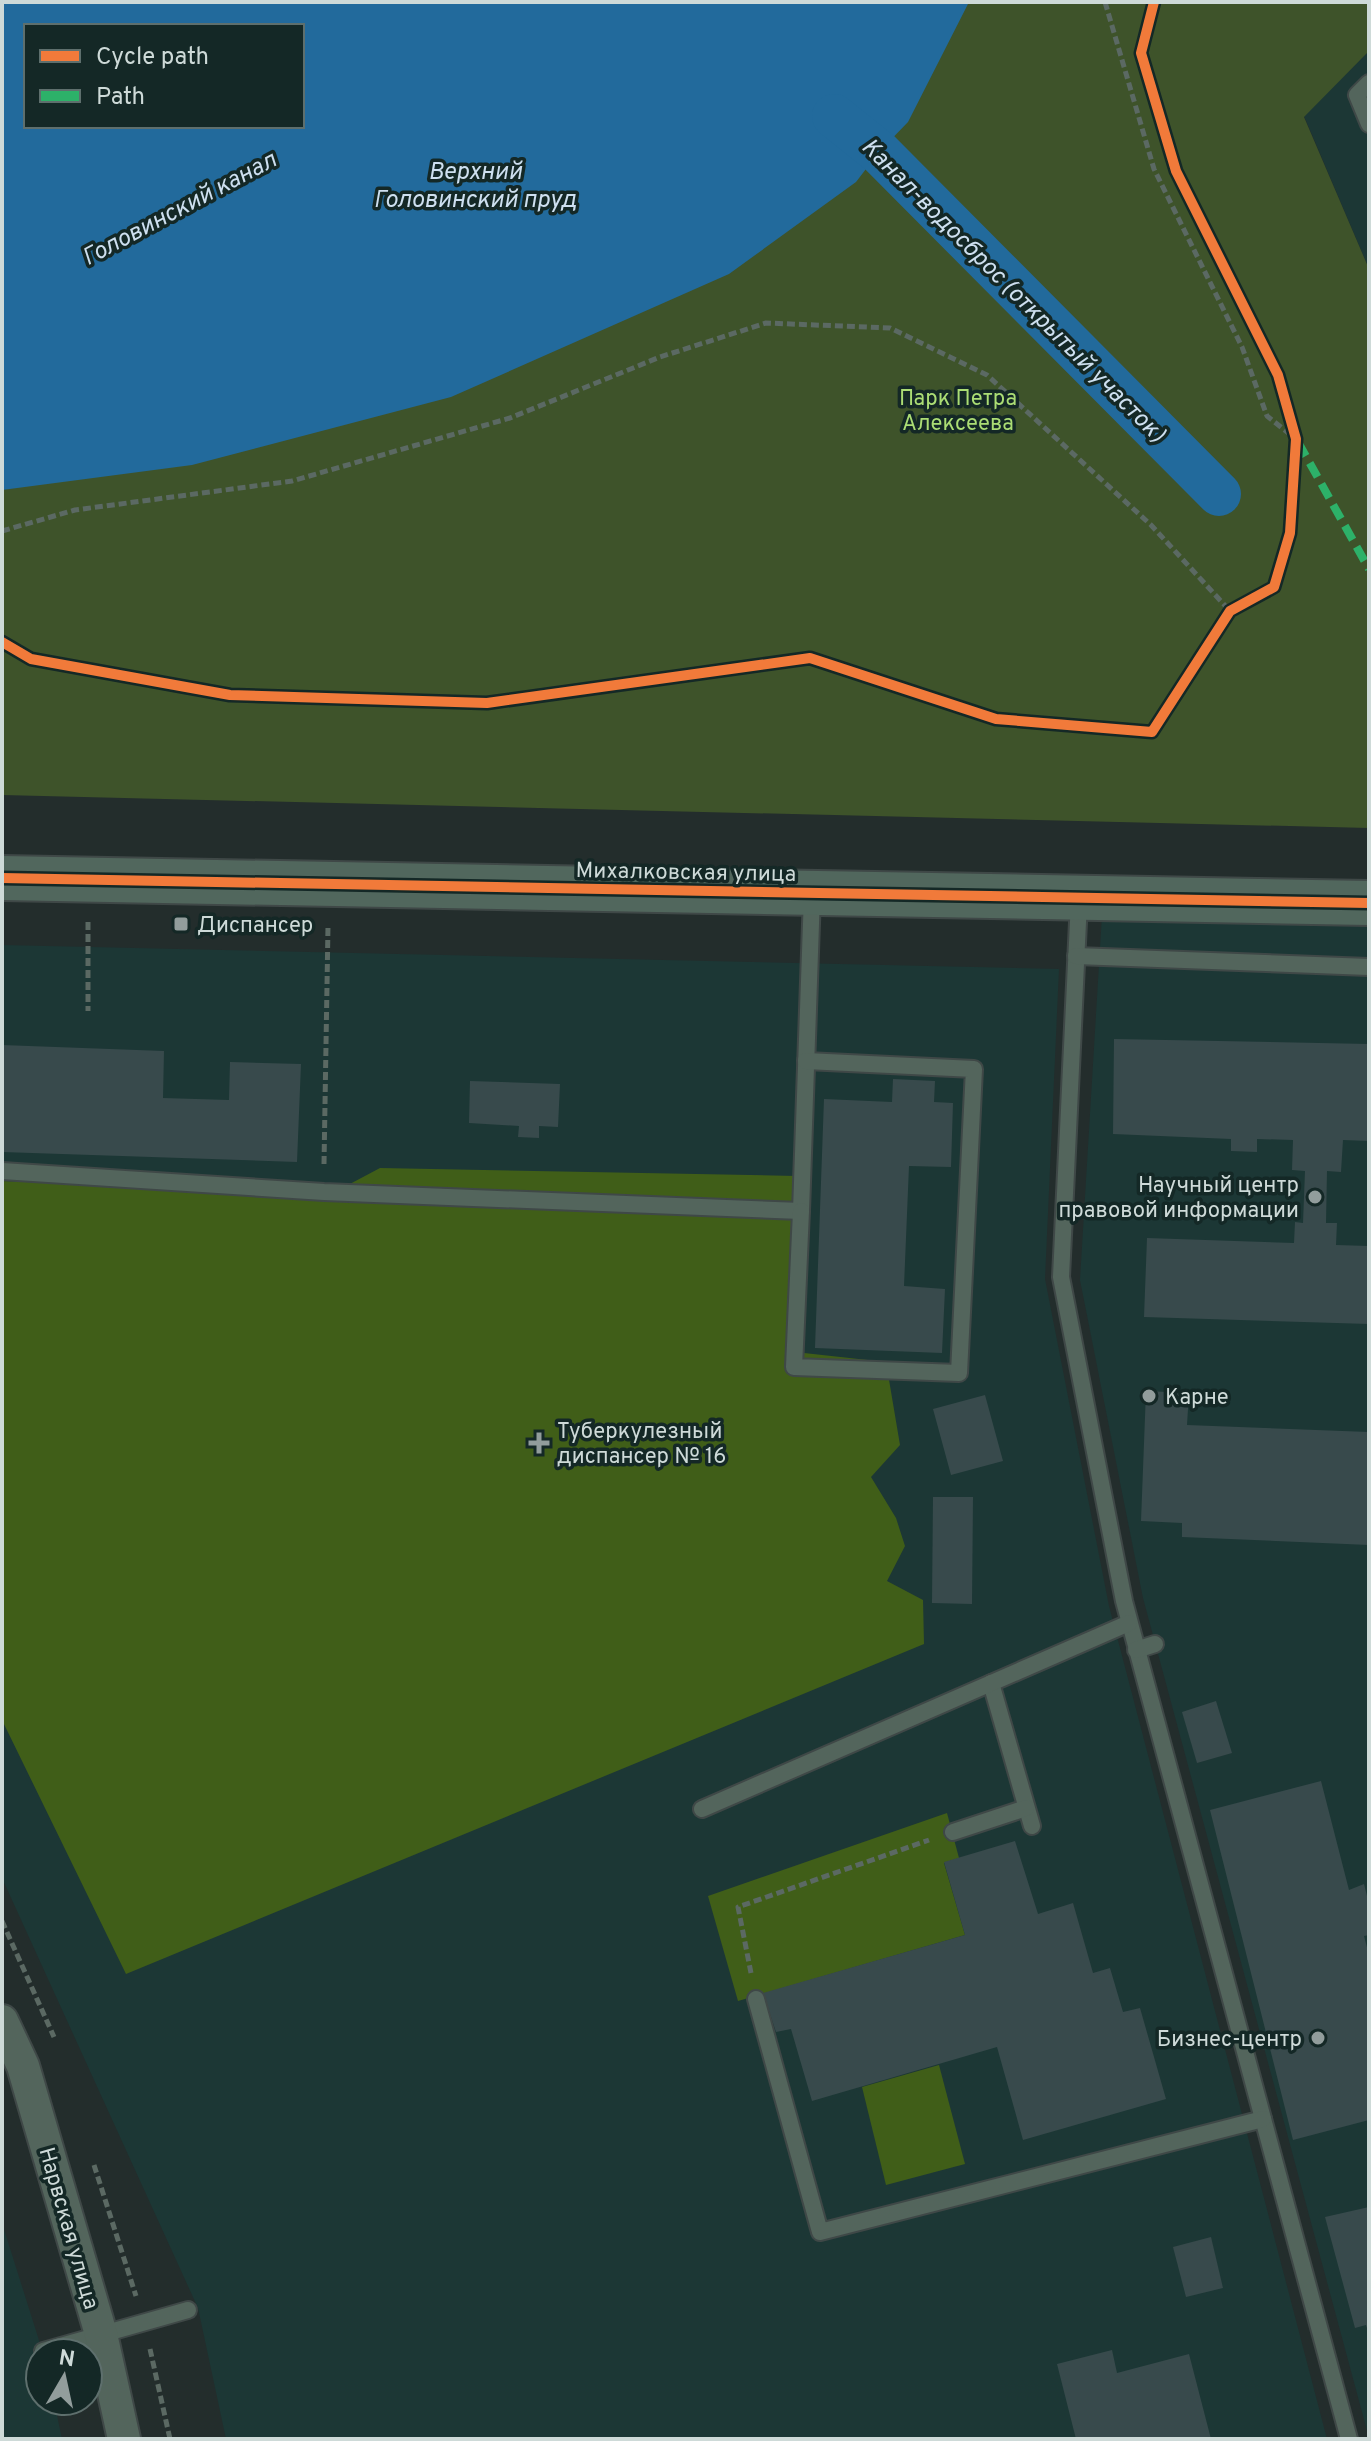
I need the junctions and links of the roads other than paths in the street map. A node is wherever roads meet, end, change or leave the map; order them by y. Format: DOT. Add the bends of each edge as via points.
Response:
graph roads {
  1 [pos="1369,83"];
  2 [pos="1369,124"];
  3 [pos="2,878"];
  4 [pos="812,893"];
  5 [pos="1079,898"];
  6 [pos="1369,903"];
  7 [pos="1076,956"];
  8 [pos="1369,967"];
  9 [pos="806,1061"];
  10 [pos="2,1171"];
  11 [pos="801,1211"];
  12 [pos="1129,1623"];
  13 [pos="1155,1644"];
  14 [pos="1136,1650"];
  15 [pos="991,1683"];
  16 [pos="1026,1808"];
  17 [pos="702,1809"];
  18 [pos="1032,1826"];
  19 [pos="953,1832"];
  20 [pos="756,1999"];
  21 [pos="2,2021"];
  22 [pos="1263,2119"];
  23 [pos="188,2310"];
  24 [pos="101,2334"];
  25 [pos="91,2337"];
  26 [pos="124,2439"];
  27 [pos="1349,2439"];
  1 -- 2 [label="lane" via="1357,95"];
  3 -- 4 [label="street, Михалковская улица"];
  4 -- 5 [label="street, Михалковская улица"];
  4 -- 9 [label="lane"];
  5 -- 6 [label="street, Михалковская улица"];
  5 -- 7 [label="lane"];
  7 -- 8 [label="lane"];
  7 -- 12 [label="lane" via="1061,1277"];
  9 -- 11 [label="lane"];
  9 -- 11 [label="lane" via="974,1069 959,1373 794,1367"];
  10 -- 11 [label="lane" via="324,1192"];
  12 -- 14 [label="lane"];
  12 -- 15 [label="lane"];
  13 -- 14 [label="lane"];
  14 -- 22 [label="lane"];
  15 -- 16 [label="lane"];
  15 -- 17 [label="lane"];
  16 -- 18 [label="lane"];
  16 -- 19 [label="lane"];
  20 -- 22 [label="lane" via="820,2232"];
  21 -- 24 [label="street, Нарвская улица"];
  22 -- 27 [label="lane"];
  23 -- 24 [label="lane"];
  24 -- 25 [label="lane"];
  24 -- 26 [label="street, Нарвская улица"];
}
